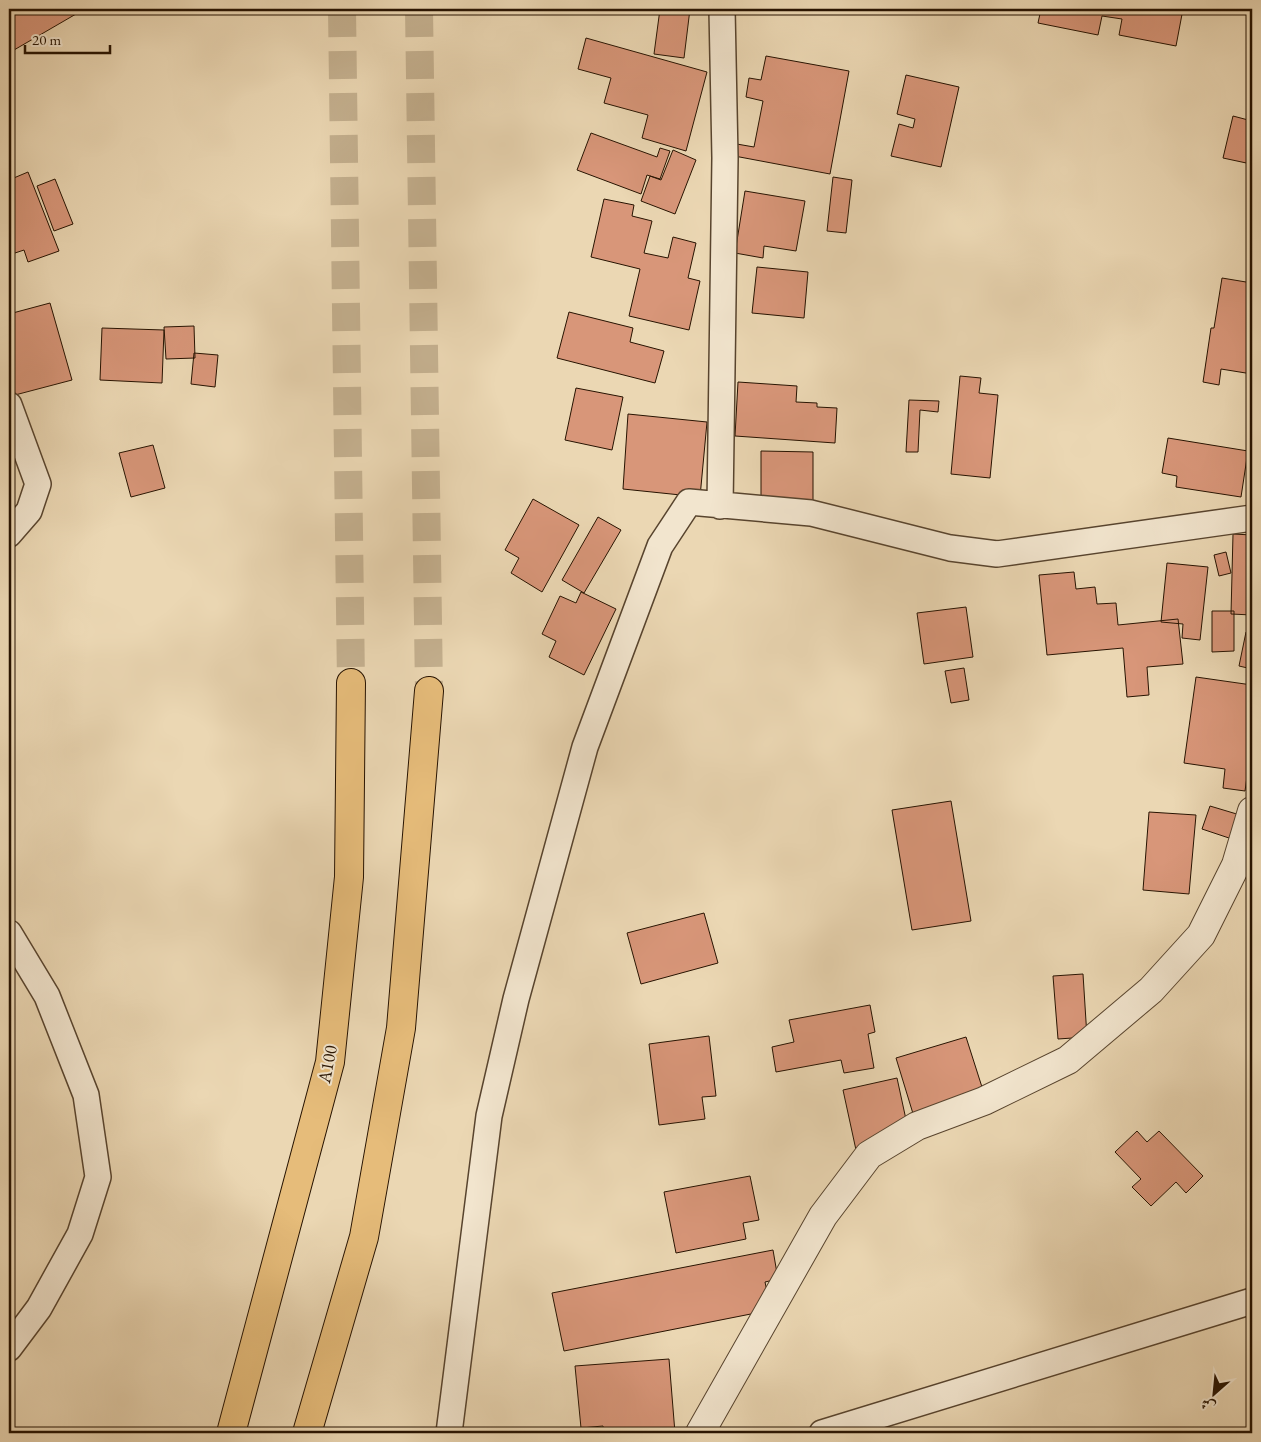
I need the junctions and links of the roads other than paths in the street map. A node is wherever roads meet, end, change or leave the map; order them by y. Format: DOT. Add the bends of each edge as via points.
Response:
graph roads {
  1 [pos="722,9"];
  2 [pos="9,405"];
  3 [pos="720,506"];
  4 [pos="1252,518"];
  5 [pos="9,534"];
  6 [pos="351,683"];
  7 [pos="429,691"];
  8 [pos="1252,811"];
  9 [pos="9,933"];
  10 [pos="1252,1301"];
  11 [pos="9,1348"];
  12 [pos="231,1433"];
  13 [pos="307,1433"];
  14 [pos="449,1433"];
  15 [pos="700,1433"];
  16 [pos="822,1433"];
  1 -- 3 [label="street" via="725,158"];
  2 -- 5 [label="street" via="38,484 29,511"];
  3 -- 4 [label="street" via="810,513 950,548 997,554"];
  3 -- 14 [label="street" via="689,502 660,546 585,747 542,899 489,1116"];
  6 -- 12 [label="highway, A100 / A100" via="349,877 330,1062"];
  7 -- 13 [label="highway" via="400,1028 364,1237"];
  8 -- 15 [label="street" via="1236,865 1201,935 1151,990 1068,1060 984,1102 918,1126 869,1155 824,1216"];
  9 -- 11 [label="street" via="47,996 86,1095 98,1177 80,1234 39,1308"];
  10 -- 16 [label="street"];
}
